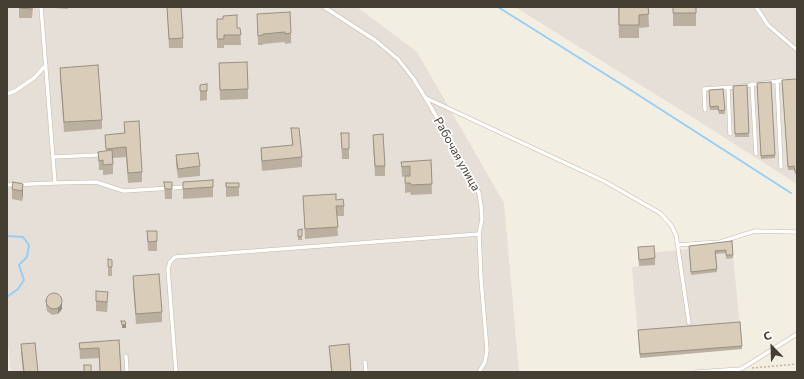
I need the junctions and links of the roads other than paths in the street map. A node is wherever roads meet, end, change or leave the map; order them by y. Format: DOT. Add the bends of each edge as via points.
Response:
graph roads {
  1 [pos="41,7"];
  2 [pos="324,7"];
  3 [pos="756,7"];
  4 [pos="797,50"];
  5 [pos="46,65"];
  6 [pos="790,80"];
  7 [pos="777,81"];
  8 [pos="752,84"];
  9 [pos="728,88"];
  10 [pos="7,94"];
  11 [pos="425,97"];
  12 [pos="705,110"];
  13 [pos="730,134"];
  14 [pos="756,154"];
  15 [pos="97,155"];
  16 [pos="53,157"];
  17 [pos="781,167"];
  18 [pos="55,182"];
  19 [pos="7,185"];
  20 [pos="190,187"];
  21 [pos="797,232"];
  22 [pos="479,234"];
  23 [pos="678,245"];
  24 [pos="689,323"];
  25 [pos="797,334"];
  26 [pos="126,356"];
  27 [pos="365,362"];
  28 [pos="127,372"];
  29 [pos="176,372"];
  30 [pos="366,372"];
  31 [pos="479,372"];
  32 [pos="697,372"];
  1 -- 5 [label="lane"];
  2 -- 11 [label="lane, Рабочая улица" via="393,54"];
  3 -- 4 [label="lane" via="768,25"];
  5 -- 10 [label="lane" via="34,78"];
  5 -- 16 [label="lane"];
  6 -- 7 [label="lane"];
  7 -- 8 [label="lane"];
  7 -- 17 [label="lane"];
  8 -- 9 [label="lane"];
  8 -- 14 [label="lane"];
  9 -- 12 [label="lane" via="704,89"];
  9 -- 13 [label="lane"];
  11 -- 22 [label="lane, Рабочая улица" via="479,193 482,206"];
  11 -- 23 [label="lane" via="604,181 660,213 676,235"];
  15 -- 16 [label="lane"];
  16 -- 18 [label="lane"];
  18 -- 19 [label="lane"];
  18 -- 20 [label="lane" via="96,182 124,191"];
  21 -- 23 [label="lane" via="755,231 720,242"];
  22 -- 29 [label="lane" via="175,257 168,269"];
  22 -- 31 [label="lane, Рабочая улица" via="487,350 485,362"];
  23 -- 24 [label="lane"];
  25 -- 32 [label="lane" via="741,369"];
  26 -- 28 [label="lane"];
  27 -- 30 [label="lane"];
}
